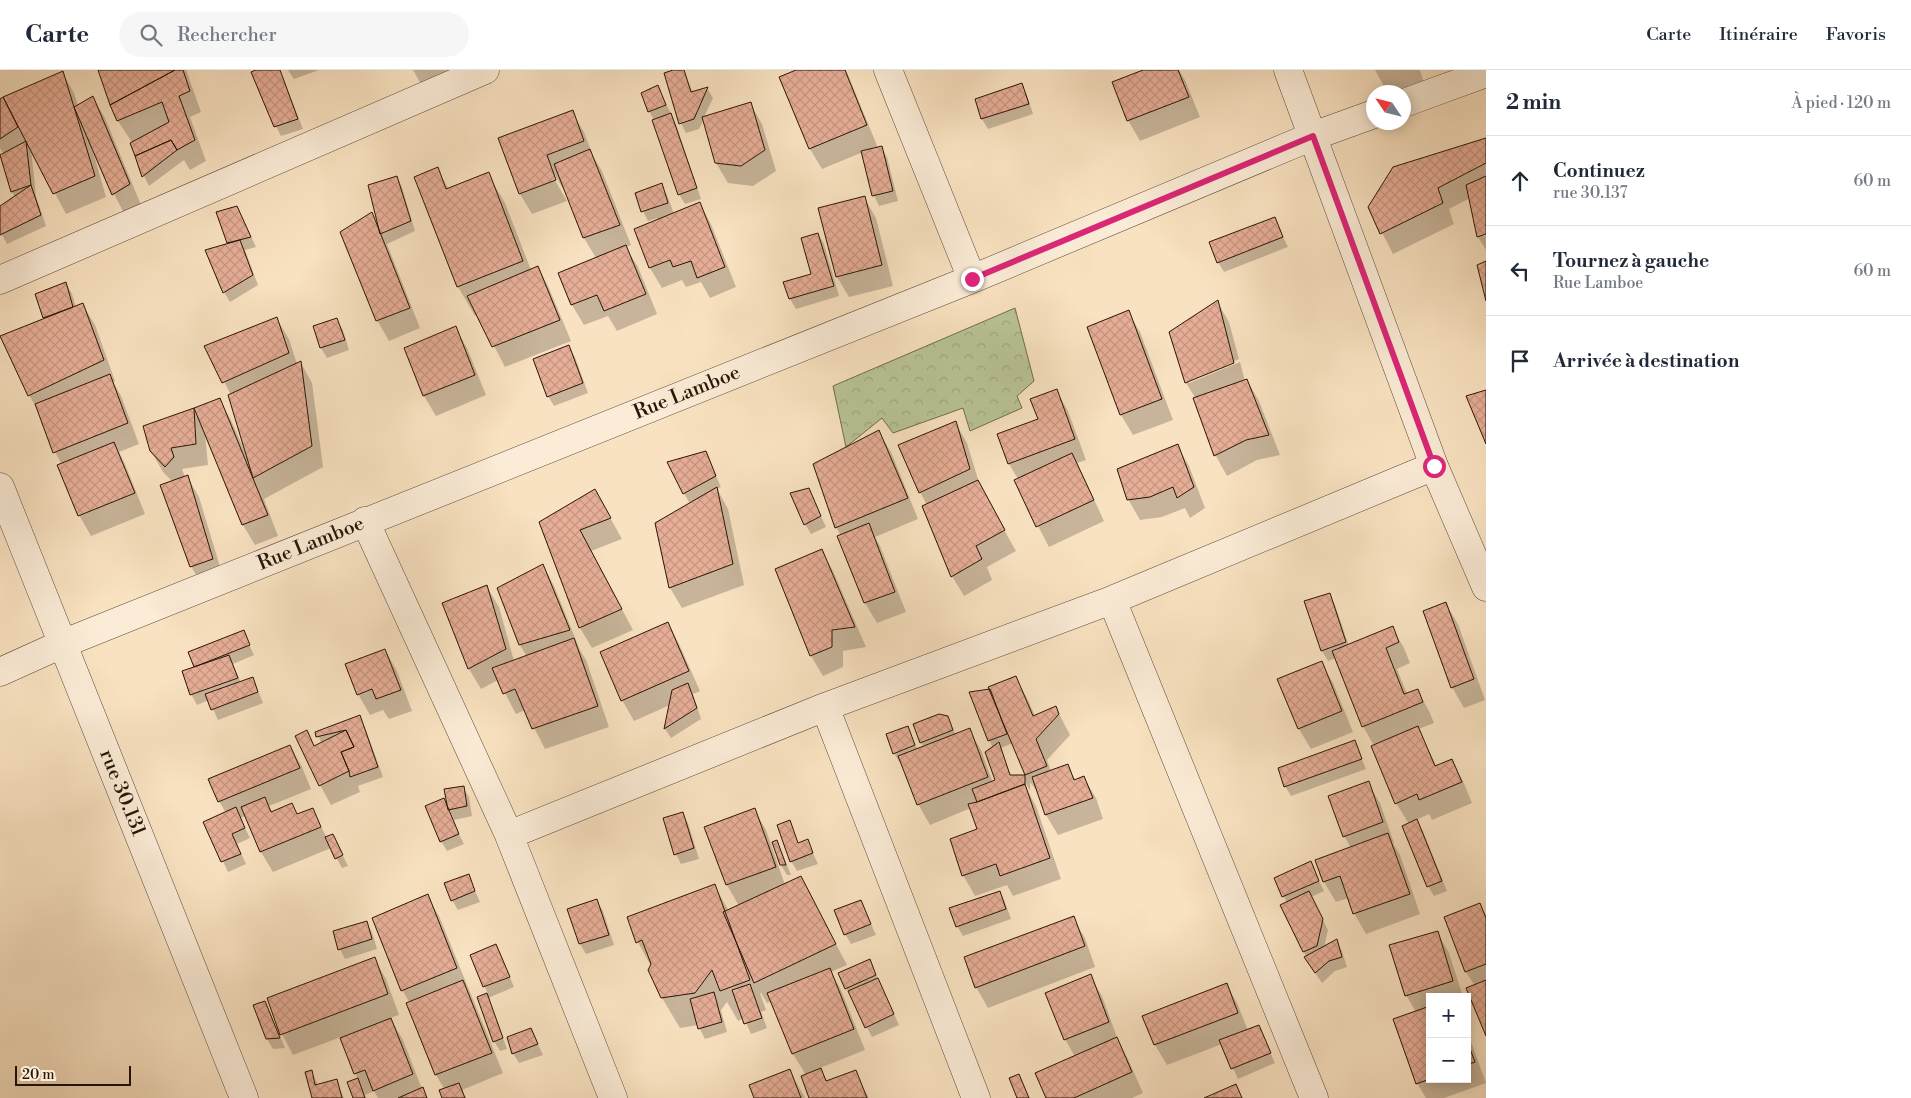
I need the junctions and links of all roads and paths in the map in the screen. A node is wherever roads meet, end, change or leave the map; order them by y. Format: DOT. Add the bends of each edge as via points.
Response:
graph roads {
  1 [pos="485,70"];
  2 [pos="888,70"];
  3 [pos="1288,70"];
  4 [pos="1486,73"];
  5 [pos="1411,100"];
  6 [pos="1366,117"];
  7 [pos="1313,136"];
  8 [pos="972,279"];
  9 [pos="0,280"];
  10 [pos="1434,466"];
  11 [pos="0,487"];
  12 [pos="366,522"];
  13 [pos="1486,587"];
  14 [pos="1112,600"];
  15 [pos="62,644"];
  16 [pos="0,672"];
  17 [pos="825,707"];
  18 [pos="509,835"];
  19 [pos="244,1098"];
  20 [pos="613,1098"];
  21 [pos="976,1098"];
  22 [pos="1314,1098"];
  1 -- 9 [label="street"];
  2 -- 8 [label="street"];
  3 -- 7 [label="street"];
  4 -- 5 [label="street"];
  6 -- 7 [label="street, Rue Lamboe"];
  7 -- 8 [label="street, Rue Lamboe"];
  7 -- 10 [label="street"];
  8 -- 12 [label="street, Rue Lamboe"];
  10 -- 13 [label="street"];
  10 -- 14 [label="street"];
  11 -- 15 [label="street, rue 30.131"];
  12 -- 15 [label="street, Rue Lamboe"];
  12 -- 18 [label="street"];
  14 -- 17 [label="street"];
  14 -- 22 [label="street"];
  15 -- 16 [label="street, Rue Lamboe"];
  15 -- 19 [label="street, rue 30.131"];
  17 -- 18 [label="street"];
  17 -- 21 [label="street"];
  18 -- 20 [label="street"];
}
